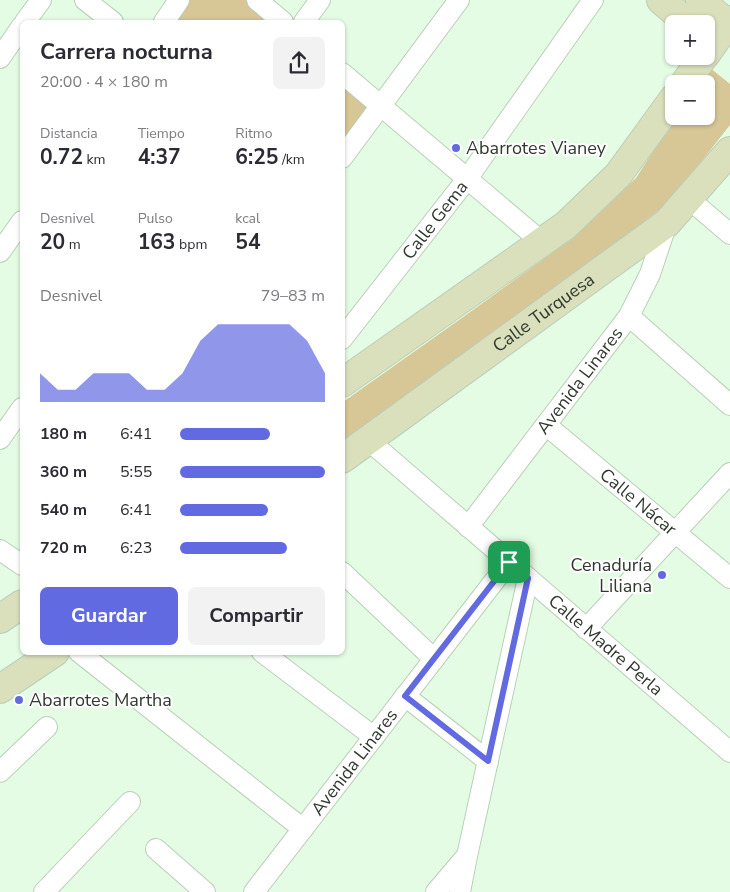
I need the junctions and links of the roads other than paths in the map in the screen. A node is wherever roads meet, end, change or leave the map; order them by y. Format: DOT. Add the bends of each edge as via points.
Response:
graph roads {
  1 [pos="41,0"];
  2 [pos="85,0"];
  3 [pos="180,0"];
  4 [pos="256,0"];
  5 [pos="320,0"];
  6 [pos="459,0"];
  7 [pos="594,0"];
  8 [pos="661,0"];
  9 [pos="700,0"];
  10 [pos="678,15"];
  11 [pos="26,20"];
  12 [pos="110,20"];
  13 [pos="165,20"];
  14 [pos="281,20"];
  15 [pos="305,20"];
  16 [pos="20,29"];
  17 [pos="718,40"];
  18 [pos="0,58"];
  19 [pos="345,75"];
  20 [pos="691,75"];
  21 [pos="382,106"];
  22 [pos="665,110"];
  23 [pos="730,152"];
  24 [pos="345,154"];
  25 [pos="467,179"];
  26 [pos="689,199"];
  27 [pos="667,223"];
  28 [pos="20,224"];
  29 [pos="730,234"];
  30 [pos="542,242"];
  31 [pos="0,252"];
  32 [pos="629,316"];
  33 [pos="345,335"];
  34 [pos="345,381"];
  35 [pos="730,405"];
  36 [pos="20,411"];
  37 [pos="546,425"];
  38 [pos="0,439"];
  39 [pos="368,440"];
  40 [pos="345,457"];
  41 [pos="730,473"];
  42 [pos="468,526"];
  43 [pos="676,532"];
  44 [pos="0,550"];
  45 [pos="509,562"];
  46 [pos="20,564"];
  47 [pos="345,575"];
  48 [pos="528,578"];
  49 [pos="730,578"];
  50 [pos="20,605"];
  51 [pos="0,619"];
  52 [pos="586,629"];
  53 [pos="51,655"];
  54 [pos="83,655"];
  55 [pos="266,655"];
  56 [pos="434,658"];
  57 [pos="0,689"];
  58 [pos="405,696"];
  59 [pos="47,727"];
  60 [pos="374,737"];
  61 [pos="730,752"];
  62 [pos="488,761"];
  63 [pos="0,771"];
  64 [pos="130,802"];
  65 [pos="303,829"];
  66 [pos="156,849"];
  67 [pos="467,856"];
  68 [pos="51,889"];
  69 [pos="205,892"];
  70 [pos="254,892"];
  71 [pos="436,892"];
  72 [pos="460,892"];
  1 -- 11 [label="street"];
  2 -- 12 [label="street"];
  3 -- 13 [label="street"];
  4 -- 14 [label="street"];
  5 -- 15 [label="street"];
  6 -- 21 [label="street"];
  7 -- 25 [label="street, Calle Gema"];
  8 -- 10 [label="main road"];
  9 -- 17 [label="main road"];
  16 -- 18 [label="street"];
  17 -- 20 [label="main road"];
  19 -- 21 [label="street"];
  21 -- 24 [label="street"];
  21 -- 25 [label="street"];
  22 -- 30 [label="main road" via="618,175 566,225"];
  23 -- 26 [label="main road, Calle Turquesa"];
  25 -- 30 [label="street"];
  25 -- 33 [label="street, Calle Gema"];
  26 -- 27 [label="main road, Calle Turquesa"];
  26 -- 29 [label="street"];
  27 -- 32 [label="street, Avenida Linares" via="650,274"];
  27 -- 39 [label="main road, Calle Turquesa"];
  28 -- 31 [label="street"];
  30 -- 34 [label="main road"];
  32 -- 35 [label="street"];
  32 -- 37 [label="street, Avenida Linares"];
  36 -- 38 [label="street"];
  37 -- 42 [label="street, Avenida Linares"];
  37 -- 43 [label="street, Calle Nácar"];
  39 -- 40 [label="main road, Calle Turquesa"];
  39 -- 42 [label="street, Calle Madre Perla"];
  41 -- 43 [label="street"];
  42 -- 45 [label="street, Calle Madre Perla"];
  43 -- 49 [label="street, Calle Nácar"];
  43 -- 52 [label="street"];
  44 -- 46 [label="street"];
  45 -- 48 [label="street, Calle Madre Perla"];
  45 -- 56 [label="street, Avenida Linares"];
  47 -- 56 [label="street"];
  48 -- 52 [label="street, Calle Madre Perla"];
  48 -- 62 [label="street"];
  50 -- 51 [label="main road"];
  52 -- 61 [label="street, Calle Madre Perla"];
  53 -- 57 [label="main road"];
  54 -- 65 [label="street"];
  55 -- 60 [label="street"];
  56 -- 58 [label="street, Avenida Linares"];
  58 -- 60 [label="street, Avenida Linares"];
  58 -- 62 [label="street"];
  59 -- 63 [label="street"];
  60 -- 65 [label="street, Avenida Linares"];
  62 -- 67 [label="street"];
  64 -- 68 [label="street"];
  65 -- 70 [label="street, Avenida Linares"];
  66 -- 69 [label="street"];
  67 -- 71 [label="street"];
  67 -- 72 [label="street"];
}
